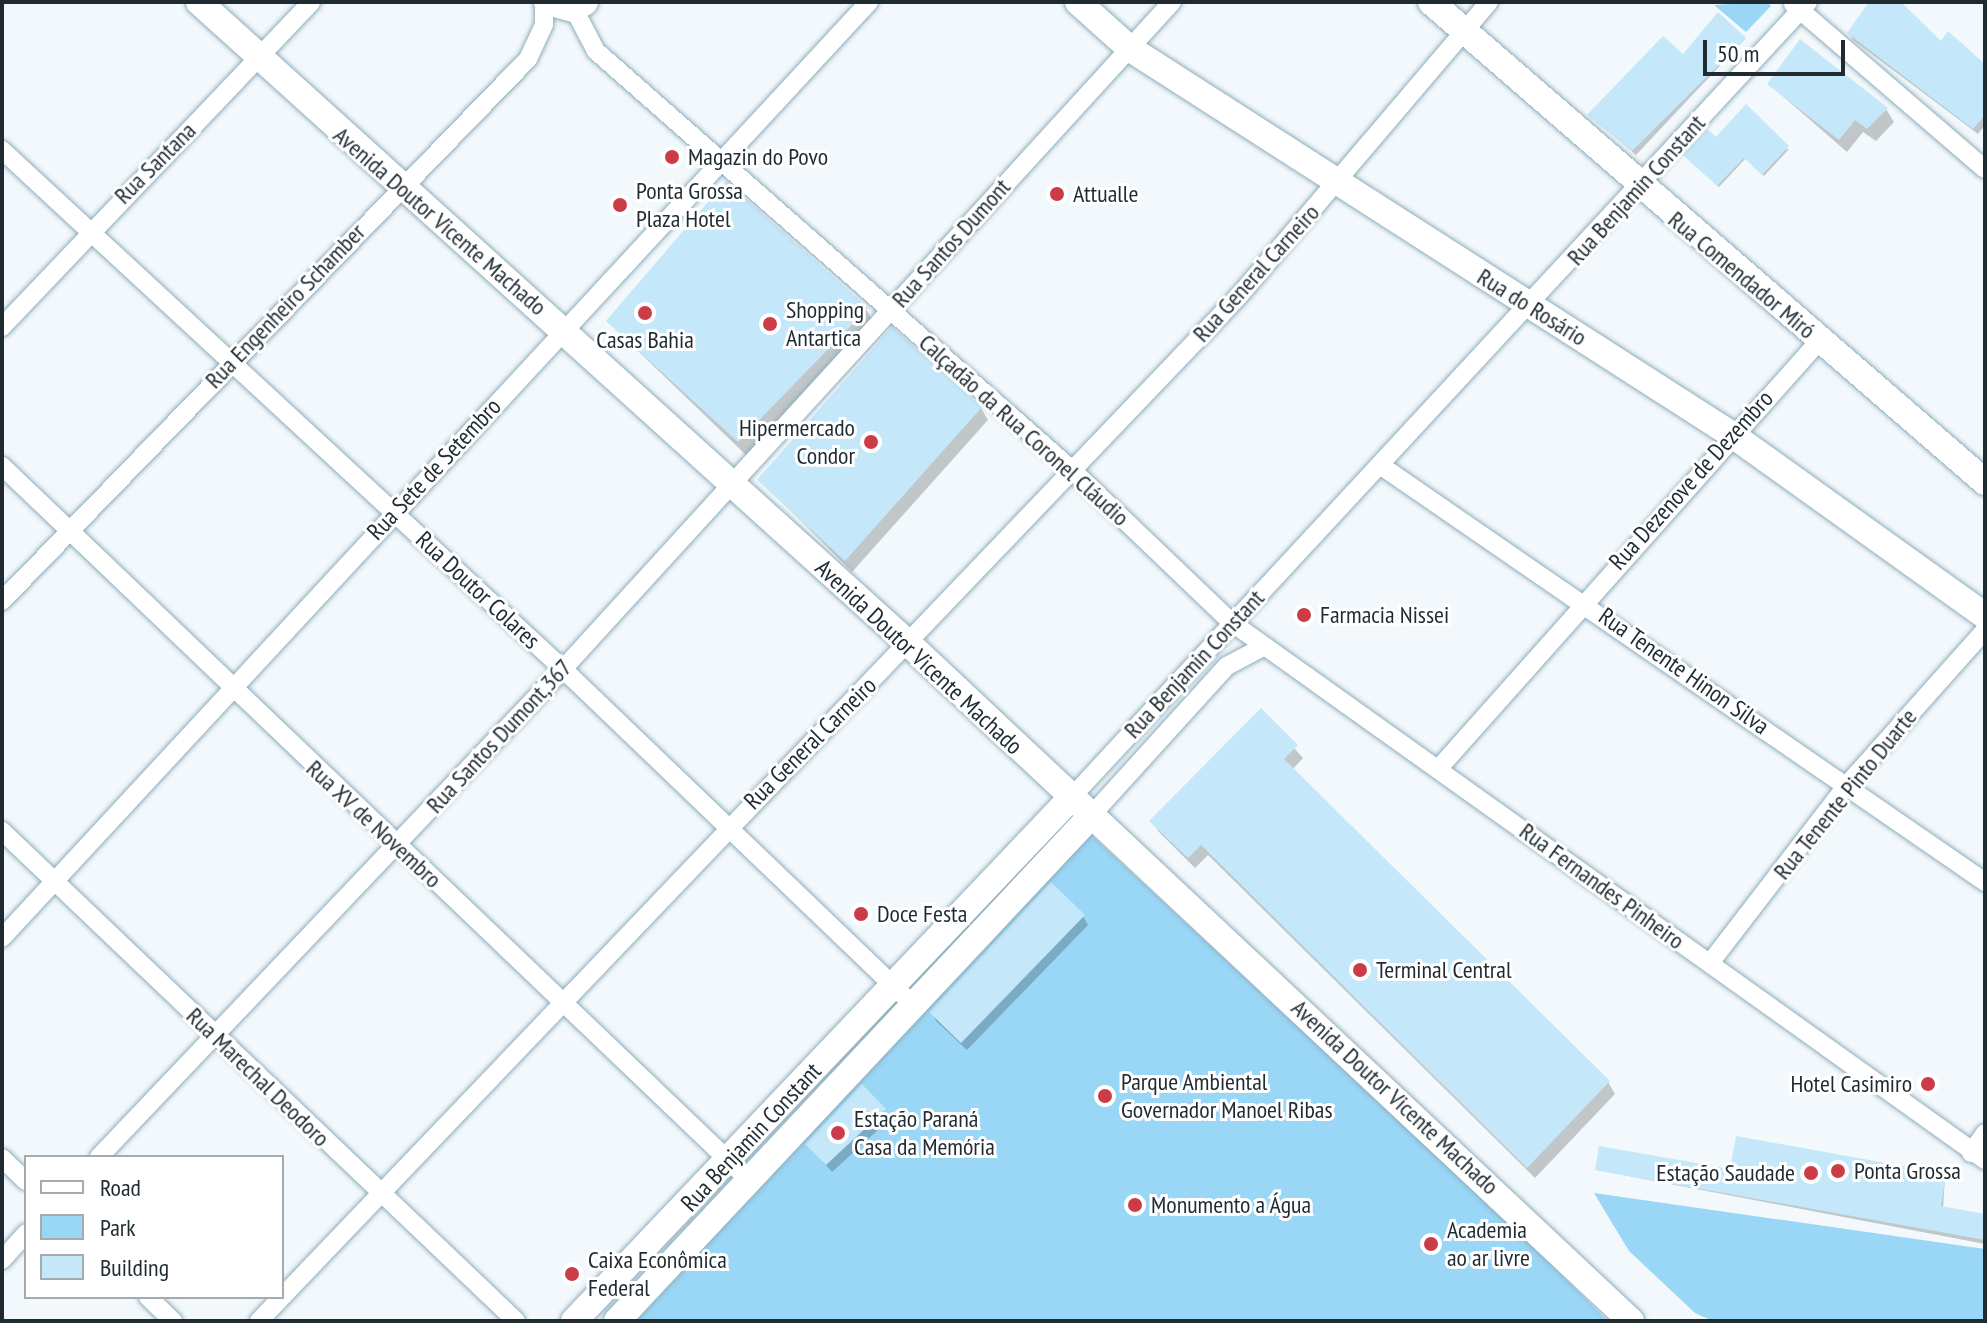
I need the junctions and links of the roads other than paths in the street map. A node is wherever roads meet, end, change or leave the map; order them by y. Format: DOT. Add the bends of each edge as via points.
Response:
graph roads {
  1 [pos="199,2"];
  2 [pos="311,2"];
  3 [pos="545,2"];
  4 [pos="869,2"];
  5 [pos="1078,2"];
  6 [pos="1172,2"];
  7 [pos="1431,2"];
  8 [pos="1489,2"];
  9 [pos="1800,5"];
  10 [pos="580,6"];
  11 [pos="1463,31"];
  12 [pos="1129,48"];
  13 [pos="258,58"];
  14 [pos="2,150"];
  15 [pos="722,159"];
  16 [pos="1985,168"];
  17 [pos="1335,184"];
  18 [pos="1638,188"];
  19 [pos="400,189"];
  20 [pos="86,233"];
  21 [pos="1531,306"];
  22 [pos="891,310"];
  23 [pos="2,327"];
  24 [pos="563,328"];
  25 [pos="1820,340"];
  26 [pos="232,359"];
  27 [pos="1731,434"];
  28 [pos="1380,465"];
  29 [pos="2,466"];
  30 [pos="1071,469"];
  31 [pos="1985,482"];
  32 [pos="731,485"];
  33 [pos="394,513"];
  34 [pos="69,532"];
  35 [pos="1582,599"];
  36 [pos="2,601"];
  37 [pos="1985,616"];
  38 [pos="1231,622"];
  39 [pos="1985,630"];
  40 [pos="908,643"];
  41 [pos="1262,647"];
  42 [pos="563,669"];
  43 [pos="228,688"];
  44 [pos="1439,768"];
  45 [pos="1847,785"];
  46 [pos="1070,799"];
  47 [pos="1089,818"];
  48 [pos="727,826"];
  49 [pos="2,831"];
  50 [pos="396,845"];
  51 [pos="56,882"];
  52 [pos="1985,882"];
  53 [pos="2,938"];
  54 [pos="1710,963"];
  55 [pos="893,986"];
  56 [pos="562,998"];
  57 [pos="912,1004"];
  58 [pos="216,1038"];
  59 [pos="1985,1133"];
  60 [pos="101,1155"];
  61 [pos="1978,1157"];
  62 [pos="2,1158"];
  63 [pos="729,1161"];
  64 [pos="24,1179"];
  65 [pos="749,1180"];
  66 [pos="381,1194"];
  67 [pos="24,1235"];
  68 [pos="2,1260"];
  69 [pos="284,1295"];
  70 [pos="150,1299"];
  71 [pos="280,1299"];
  72 [pos="173,1321"];
  73 [pos="259,1321"];
  74 [pos="516,1321"];
  75 [pos="574,1321"];
  76 [pos="617,1321"];
  77 [pos="1631,1321"];
  1 -- 13 [label="main road, Avenida Doutor Vicente Machado"];
  2 -- 13 [label="street, Rua Santana"];
  3 -- 10 [label="main road"];
  3 -- 19 [label="street, Rua Engenheiro Schamber" via="544,24 528,59"];
  4 -- 15 [label="street, Rua Sete de Setembro"];
  5 -- 12 [label="main road, Rua do Rosário"];
  6 -- 12 [label="street, Rua Santos Dumont"];
  7 -- 11 [label="main road, Rua Comendador Miró"];
  8 -- 11 [label="street, Rua General Carneiro"];
  9 -- 16 [label="street"];
  9 -- 18 [label="street, Rua Benjamin Constant"];
  10 -- 15 [label="street, Calçadão da Rua Coronel Cláudio" via="596,51"];
  11 -- 17 [label="street, Rua General Carneiro"];
  11 -- 18 [label="main road, Rua Comendador Miró"];
  12 -- 17 [label="main road, Rua do Rosário"];
  12 -- 22 [label="street, Rua Santos Dumont"];
  13 -- 19 [label="main road, Avenida Doutor Vicente Machado"];
  13 -- 20 [label="street, Rua Santana"];
  14 -- 20 [label="street, Rua Doutor Colares"];
  15 -- 22 [label="street, Calçadão da Rua Coronel Cláudio"];
  15 -- 24 [label="street, Rua Sete de Setembro"];
  17 -- 21 [label="main road, Rua do Rosário"];
  17 -- 30 [label="street, Rua General Carneiro" via="1238,297"];
  18 -- 21 [label="street, Rua Benjamin Constant"];
  18 -- 25 [label="main road, Rua Comendador Miró"];
  19 -- 24 [label="main road, Avenida Doutor Vicente Machado"];
  19 -- 26 [label="street, Rua Engenheiro Schamber"];
  20 -- 23 [label="street, Rua Santana"];
  20 -- 26 [label="street, Rua Doutor Colares"];
  21 -- 27 [label="main road, Rua do Rosário"];
  21 -- 28 [label="street, Rua Benjamin Constant"];
  22 -- 30 [label="street, Calçadão da Rua Coronel Cláudio"];
  22 -- 32 [label="street, Rua Santos Dumont"];
  24 -- 32 [label="main road, Avenida Doutor Vicente Machado"];
  24 -- 33 [label="street, Rua Sete de Setembro"];
  25 -- 27 [label="street, Rua Dezenove de Dezembro"];
  25 -- 31 [label="main road, Rua Comendador Miró"];
  26 -- 33 [label="street, Rua Doutor Colares"];
  26 -- 34 [label="street, Rua Engenheiro Schamber"];
  27 -- 35 [label="street, Rua Dezenove de Dezembro"];
  27 -- 37 [label="main road, Rua do Rosário"];
  28 -- 35 [label="street, Rua Tenente Hinon Silva"];
  28 -- 38 [label="street, Rua Benjamin Constant"];
  29 -- 34 [label="street, Rua XV de Novembro"];
  30 -- 38 [label="street, Calçadão da Rua Coronel Cláudio"];
  30 -- 40 [label="street, Rua General Carneiro"];
  32 -- 40 [label="main road, Avenida Doutor Vicente Machado"];
  32 -- 42 [label="street, Rua Santos Dumont,367"];
  33 -- 42 [label="street, Rua Doutor Colares"];
  33 -- 43 [label="street, Rua Sete de Setembro"];
  34 -- 36 [label="street, Rua Engenheiro Schamber"];
  34 -- 43 [label="street, Rua XV de Novembro"];
  35 -- 44 [label="street, Rua Dezenove de Dezembro"];
  35 -- 45 [label="street, Rua Tenente Hinon Silva"];
  38 -- 41 [label="street, Rua Fernandes Pinheiro"];
  38 -- 46 [label="street, Rua Benjamin Constant"];
  39 -- 45 [label="street, Rua Tenente Pinto Duarte"];
  40 -- 46 [label="main road, Avenida Doutor Vicente Machado"];
  40 -- 48 [label="street, Rua General Carneiro"];
  41 -- 44 [label="street, Rua Fernandes Pinheiro"];
  41 -- 47 [label="street, Rua Benjamin Constant" via="1220,673"];
  42 -- 48 [label="street, Rua Doutor Colares"];
  42 -- 50 [label="street, Rua Santos Dumont,367"];
  43 -- 50 [label="street, Rua XV de Novembro"];
  43 -- 51 [label="street, Rua Sete de Setembro"];
  44 -- 54 [label="street, Rua Fernandes Pinheiro"];
  45 -- 52 [label="street, Rua Tenente Hinon Silva"];
  45 -- 54 [label="street, Rua Tenente Pinto Duarte"];
  46 -- 47 [label="main road, Avenida Doutor Vicente Machado"];
  46 -- 55 [label="main road, Rua Benjamin Constant"];
  47 -- 57 [label="main road, Rua Benjamin Constant"];
  47 -- 77 [label="main road, Avenida Doutor Vicente Machado"];
  48 -- 55 [label="street, Rua Doutor Colares"];
  48 -- 56 [label="street, Rua General Carneiro"];
  49 -- 51 [label="street, Rua Marechal Deodoro"];
  50 -- 56 [label="street, Rua XV de Novembro"];
  50 -- 58 [label="street, Rua Santos Dumont,367"];
  51 -- 53 [label="street, Rua Sete de Setembro"];
  51 -- 58 [label="street, Rua Marechal Deodoro"];
  54 -- 61 [label="street, Rua Fernandes Pinheiro"];
  55 -- 57 [label="street, Rua Doutor Colares"];
  55 -- 63 [label="main road, Rua Benjamin Constant"];
  56 -- 63 [label="street, Rua XV de Novembro"];
  56 -- 66 [label="street, Rua General Carneiro"];
  57 -- 65 [label="main road, Rua Benjamin Constant"];
  58 -- 60 [label="street, Rua Santos Dumont,367"];
  58 -- 66 [label="street, Rua Marechal Deodoro"];
  59 -- 61 [label="street"];
  62 -- 64 [label="street"];
  63 -- 65 [label="street, Rua XV de Novembro"];
  63 -- 75 [label="main road, Rua Benjamin Constant"];
  65 -- 76 [label="main road, Rua Benjamin Constant"];
  66 -- 69 [label="street, Rua General Carneiro"];
  66 -- 74 [label="street, Rua Marechal Deodoro"];
  67 -- 68 [label="street"];
  70 -- 72 [label="street"];
  71 -- 73 [label="street, Rua General Carneiro"];
}
